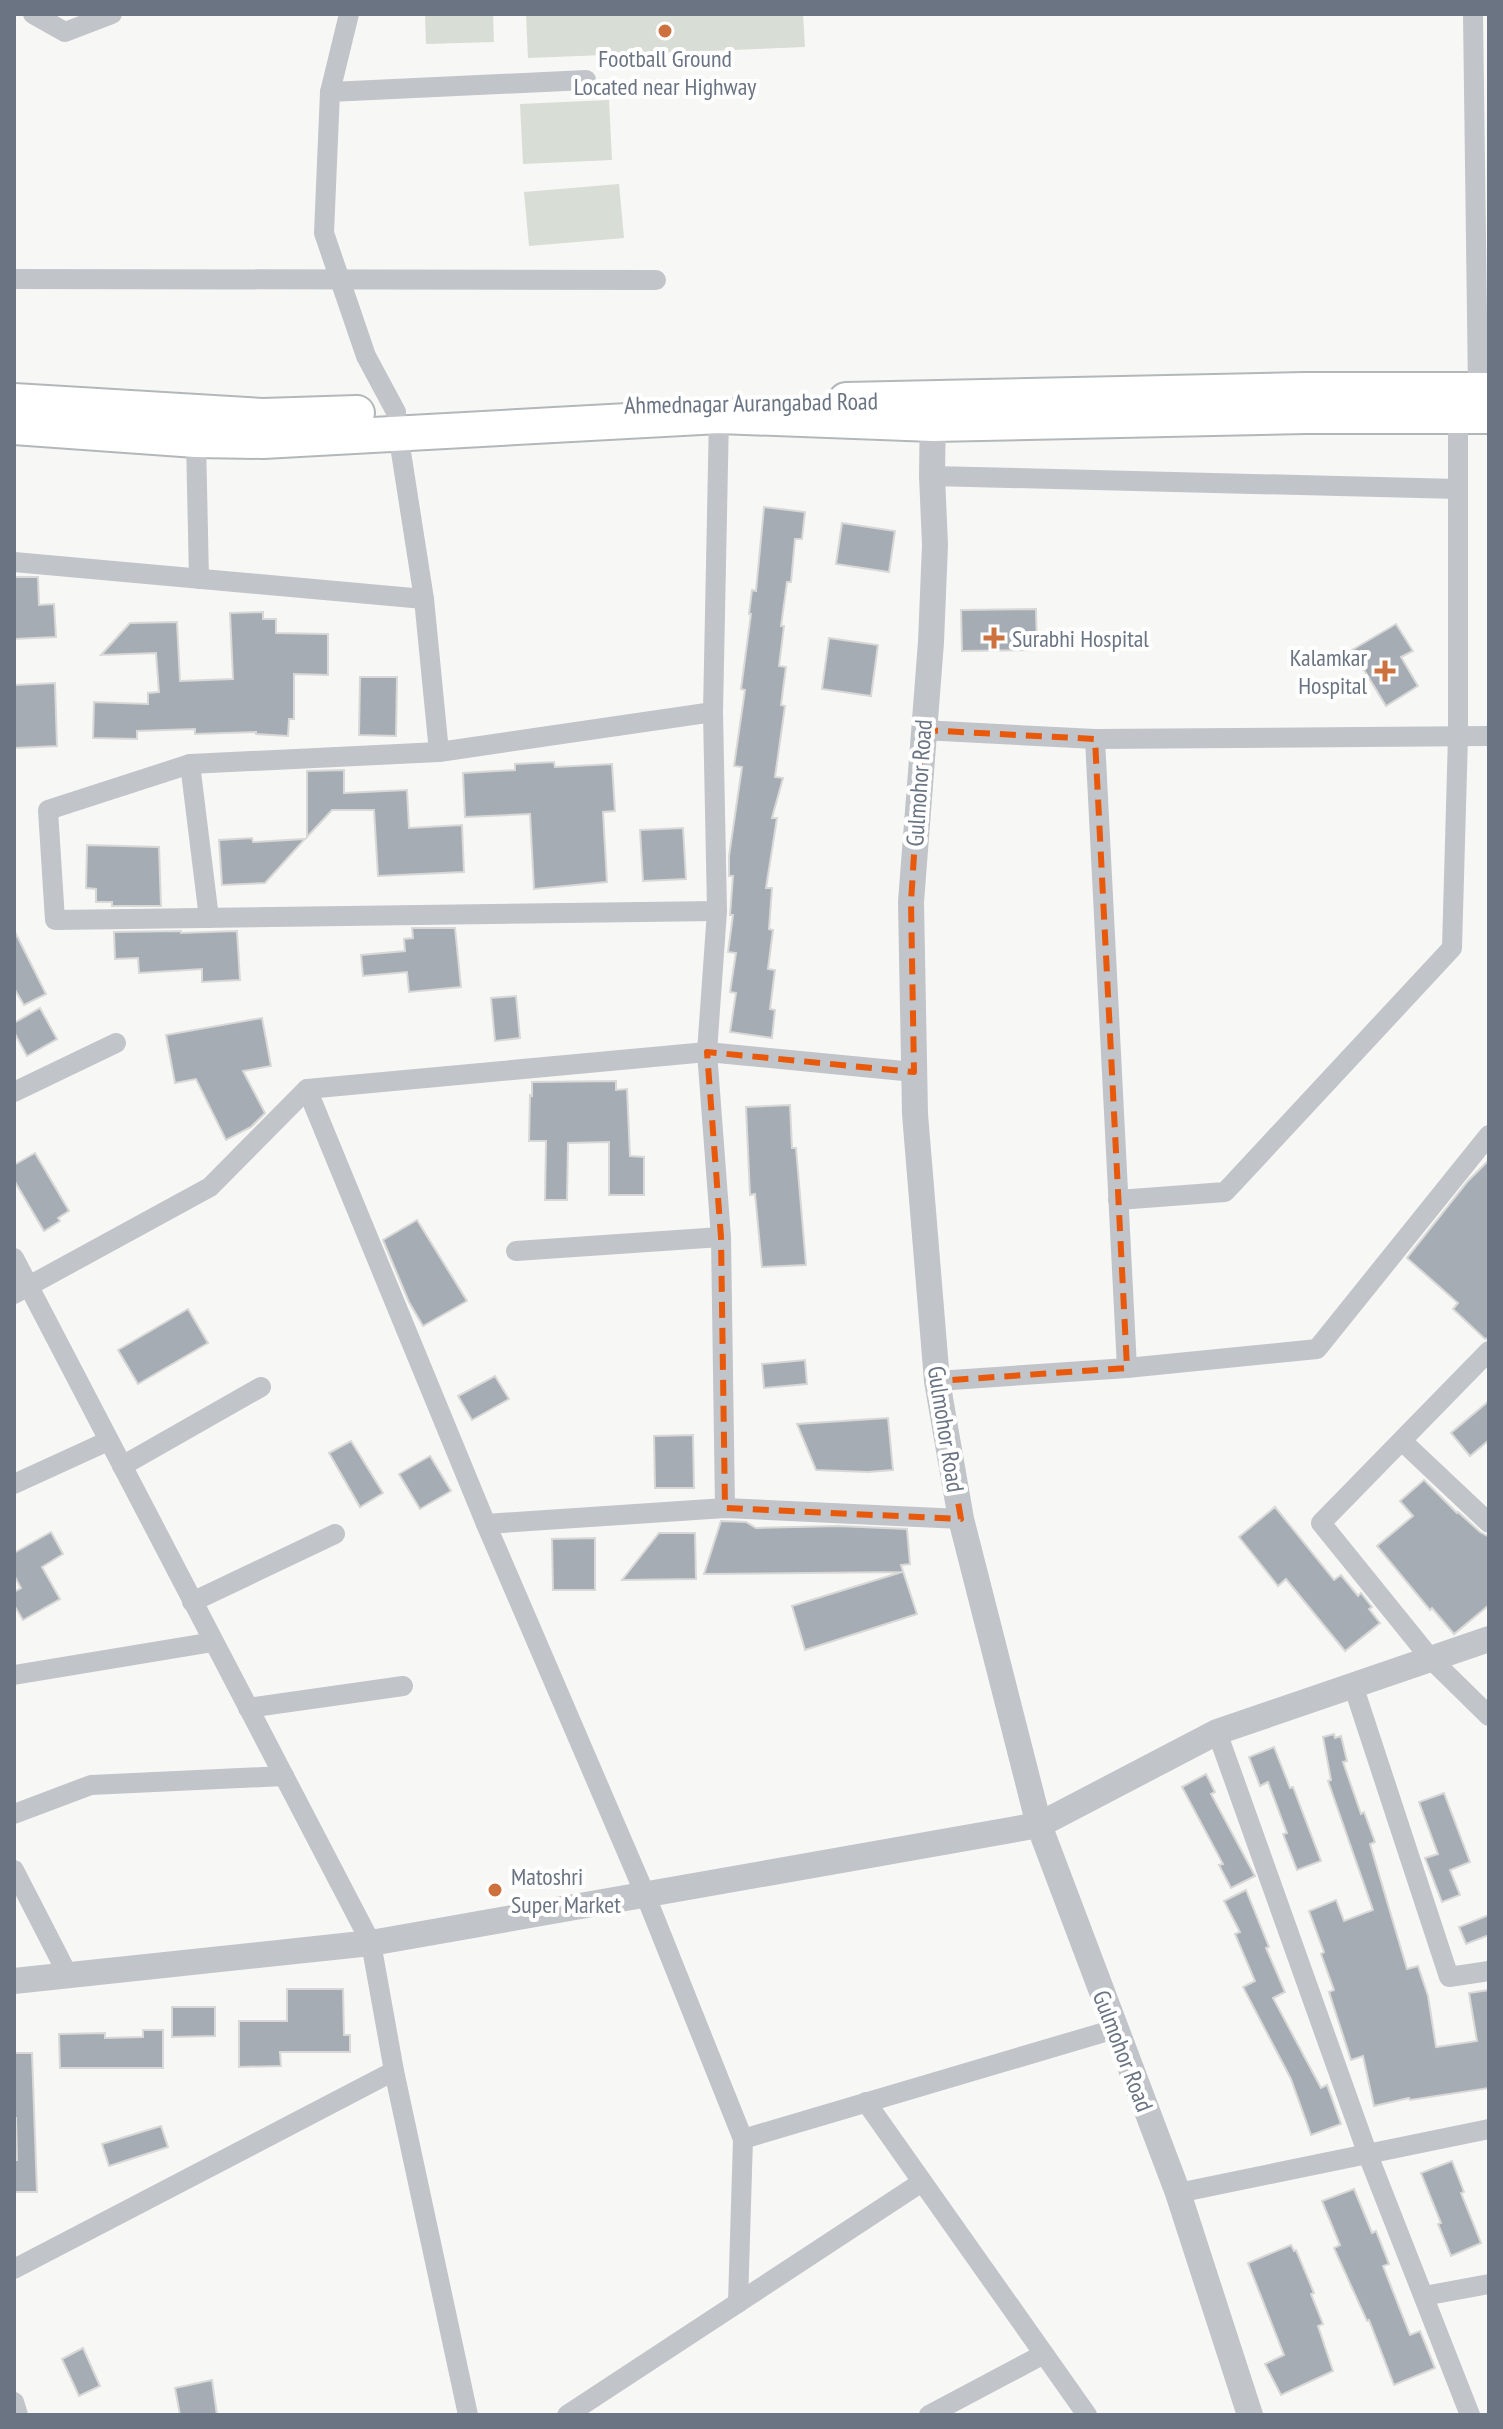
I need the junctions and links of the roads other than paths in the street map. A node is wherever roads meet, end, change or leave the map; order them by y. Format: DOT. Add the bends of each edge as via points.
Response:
graph roads {
  1 [pos="33,14"];
  2 [pos="112,14"];
  3 [pos="349,14"];
  4 [pos="1473,14"];
  5 [pos="586,80"];
  6 [pos="1489,83"];
  7 [pos="330,92"];
  8 [pos="1474,103"];
  9 [pos="339,278"];
  10 [pos="14,279"];
  11 [pos="656,280"];
  12 [pos="14,401"];
  13 [pos="1478,403"];
  14 [pos="932,411"];
  15 [pos="719,416"];
  16 [pos="397,422"];
  17 [pos="14,427"];
  18 [pos="196,440"];
  19 [pos="932,476"];
  20 [pos="1458,489"];
  21 [pos="14,562"];
  22 [pos="199,579"];
  23 [pos="424,599"];
  24 [pos="713,712"];
  25 [pos="922,730"];
  26 [pos="1458,736"];
  27 [pos="1489,736"];
  28 [pos="1095,739"];
  29 [pos="439,752"];
  30 [pos="190,764"];
  31 [pos="717,911"];
  32 [pos="209,918"];
  33 [pos="116,1043"];
  34 [pos="707,1052"];
  35 [pos="914,1072"];
  36 [pos="307,1089"];
  37 [pos="14,1092"];
  38 [pos="1489,1135"];
  39 [pos="1118,1200"];
  40 [pos="721,1237"];
  41 [pos="516,1251"];
  42 [pos="14,1258"];
  43 [pos="22,1290"];
  44 [pos="1489,1351"];
  45 [pos="1127,1368"];
  46 [pos="937,1381"];
  47 [pos="261,1387"];
  48 [pos="108,1441"];
  49 [pos="1402,1441"];
  50 [pos="122,1466"];
  51 [pos="14,1484"];
  52 [pos="725,1508"];
  53 [pos="961,1519"];
  54 [pos="1489,1523"];
  55 [pos="486,1524"];
  56 [pos="335,1534"];
  57 [pos="192,1602"];
  58 [pos="1489,1639"];
  59 [pos="213,1642"];
  60 [pos="1431,1659"];
  61 [pos="14,1675"];
  62 [pos="1353,1685"];
  63 [pos="403,1686"];
  64 [pos="248,1708"];
  65 [pos="1489,1716"];
  66 [pos="1217,1732"];
  67 [pos="284,1776"];
  68 [pos="14,1814"];
  69 [pos="1039,1825"];
  70 [pos="14,1870"];
  71 [pos="645,1894"];
  72 [pos="371,1943"];
  73 [pos="1489,1971"];
  74 [pos="68,1975"];
  75 [pos="14,1981"];
  76 [pos="1115,2029"];
  77 [pos="394,2071"];
  78 [pos="866,2102"];
  79 [pos="1489,2129"];
  80 [pos="743,2139"];
  81 [pos="1368,2155"];
  82 [pos="922,2182"];
  83 [pos="1178,2193"];
  84 [pos="14,2269"];
  85 [pos="1489,2284"];
  86 [pos="1424,2296"];
  87 [pos="738,2303"];
  88 [pos="1044,2354"];
  89 [pos="14,2402"];
  90 [pos="18,2415"];
  91 [pos="468,2415"];
  92 [pos="567,2415"];
  93 [pos="929,2415"];
  94 [pos="1087,2415"];
  95 [pos="1250,2415"];
  96 [pos="1470,2415"];
  1 -- 2 [label="street" via="65,32"];
  3 -- 7 [label="street"];
  4 -- 8 [label="street"];
  5 -- 7 [label="street"];
  6 -- 8 [label="street"];
  7 -- 9 [label="street" via="324,233"];
  8 -- 13 [label="street"];
  9 -- 10 [label="street"];
  9 -- 11 [label="street"];
  9 -- 16 [label="street" via="366,356"];
  12 -- 16 [label="highway, Ahmednagar Aurangabad Road"];
  13 -- 14 [label="highway, Ahmednagar Aurangabad Road" via="1304,390"];
  13 -- 20 [label="street"];
  14 -- 15 [label="highway"];
  14 -- 16 [label="highway, Ahmednagar Aurangabad Road"];
  14 -- 19 [label="street, Gulmohor Road"];
  15 -- 16 [label="highway"];
  15 -- 24 [label="street"];
  16 -- 18 [label="highway" via="263,441"];
  16 -- 23 [label="street"];
  17 -- 18 [label="highway"];
  18 -- 22 [label="street"];
  19 -- 20 [label="street"];
  19 -- 25 [label="street, Gulmohor Road" via="935,545"];
  20 -- 26 [label="street"];
  21 -- 22 [label="street"];
  22 -- 23 [label="street"];
  23 -- 29 [label="street"];
  24 -- 29 [label="street"];
  24 -- 31 [label="street"];
  25 -- 28 [label="street"];
  25 -- 35 [label="street, Gulmohor Road" via="911,902"];
  26 -- 27 [label="street"];
  26 -- 28 [label="street"];
  26 -- 39 [label="street" via="1452,948 1225,1192"];
  28 -- 39 [label="street"];
  29 -- 30 [label="street"];
  30 -- 32 [label="street"];
  30 -- 32 [label="street" via="48,810 55,920"];
  31 -- 32 [label="street"];
  31 -- 34 [label="street"];
  33 -- 37 [label="street"];
  34 -- 35 [label="street"];
  34 -- 36 [label="street"];
  34 -- 40 [label="street"];
  35 -- 46 [label="street, Gulmohor Road"];
  36 -- 43 [label="street" via="210,1187"];
  36 -- 55 [label="street"];
  38 -- 45 [label="street" via="1317,1349"];
  39 -- 45 [label="street"];
  40 -- 41 [label="street"];
  40 -- 52 [label="street"];
  42 -- 43 [label="street"];
  43 -- 48 [label="street"];
  44 -- 49 [label="street"];
  45 -- 46 [label="street"];
  46 -- 53 [label="street, Gulmohor Road"];
  47 -- 50 [label="street"];
  48 -- 50 [label="street"];
  48 -- 51 [label="street"];
  49 -- 54 [label="street"];
  49 -- 60 [label="street" via="1321,1523"];
  50 -- 57 [label="street"];
  52 -- 53 [label="street"];
  52 -- 55 [label="street"];
  53 -- 69 [label="street, Gulmohor Road"];
  55 -- 71 [label="street"];
  56 -- 57 [label="street"];
  57 -- 59 [label="street"];
  58 -- 60 [label="street"];
  59 -- 61 [label="street"];
  59 -- 64 [label="street"];
  60 -- 62 [label="street"];
  60 -- 65 [label="street"];
  62 -- 66 [label="street"];
  62 -- 73 [label="street" via="1449,1977"];
  63 -- 64 [label="street"];
  64 -- 67 [label="street"];
  66 -- 69 [label="street"];
  66 -- 81 [label="street"];
  67 -- 68 [label="street" via="91,1785"];
  67 -- 72 [label="street"];
  69 -- 71 [label="street"];
  69 -- 76 [label="street, Gulmohor Road"];
  70 -- 74 [label="street"];
  71 -- 72 [label="street"];
  71 -- 80 [label="street"];
  72 -- 74 [label="street"];
  72 -- 77 [label="street"];
  74 -- 75 [label="street"];
  76 -- 78 [label="street"];
  76 -- 83 [label="street, Gulmohor Road"];
  77 -- 84 [label="street"];
  77 -- 91 [label="street"];
  78 -- 80 [label="street"];
  78 -- 82 [label="street"];
  79 -- 81 [label="street"];
  80 -- 87 [label="street"];
  81 -- 83 [label="street"];
  81 -- 86 [label="street"];
  82 -- 87 [label="street"];
  82 -- 88 [label="street"];
  83 -- 95 [label="street, Gulmohor Road"];
  85 -- 86 [label="street"];
  86 -- 96 [label="street"];
  87 -- 92 [label="street"];
  88 -- 93 [label="street"];
  88 -- 94 [label="street"];
  89 -- 90 [label="street"];
}
